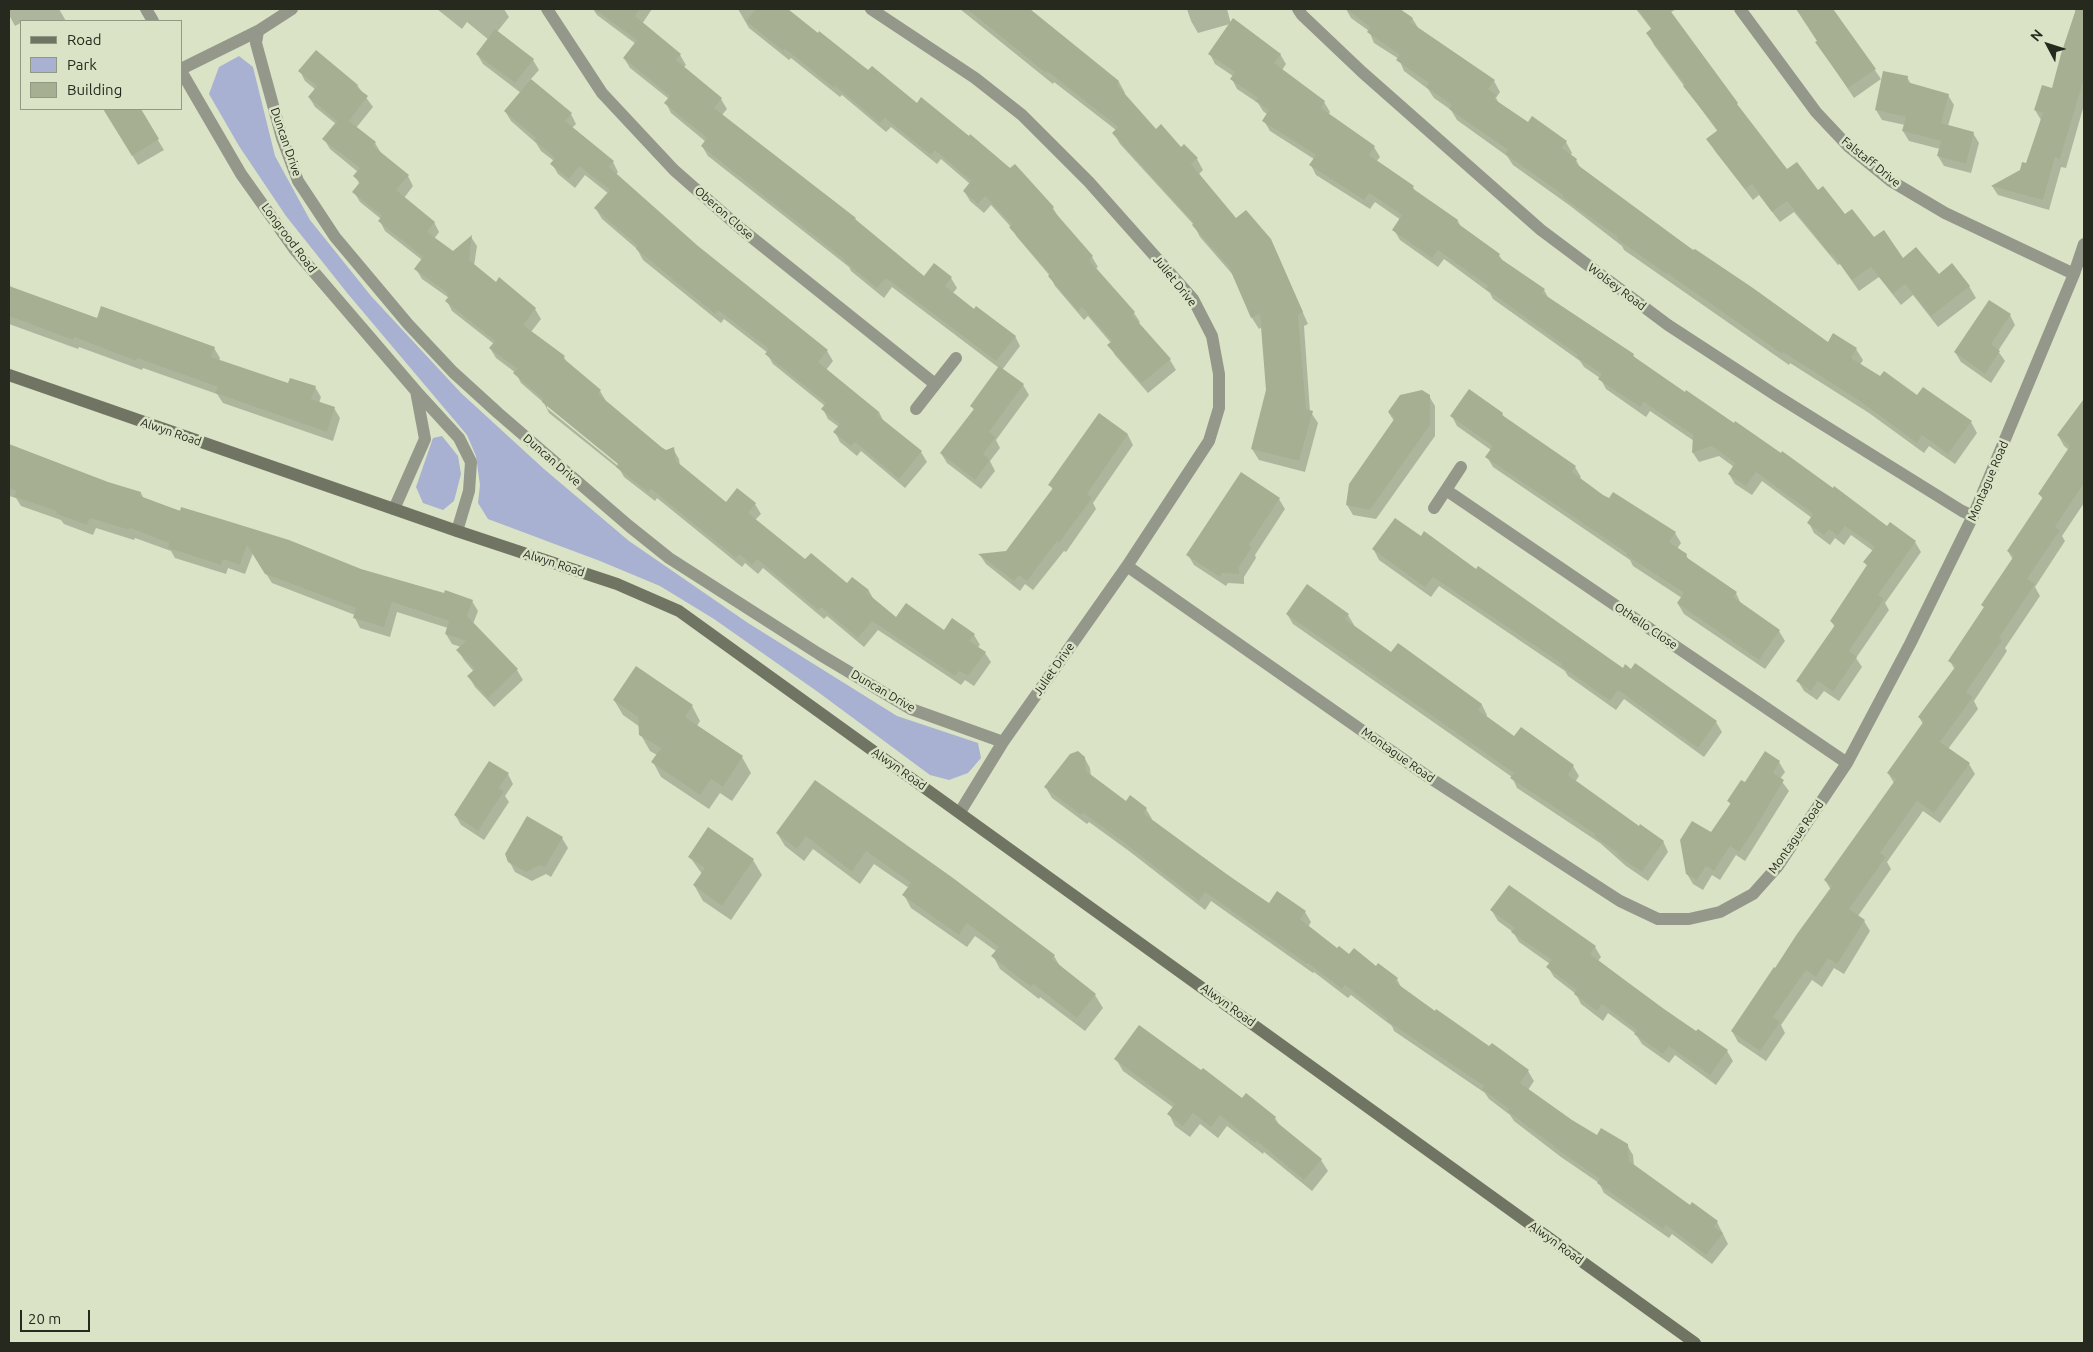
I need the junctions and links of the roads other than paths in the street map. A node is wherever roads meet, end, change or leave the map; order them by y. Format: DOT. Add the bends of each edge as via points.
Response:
graph roads {
  1 [pos="146,9"];
  2 [pos="292,9"];
  3 [pos="547,9"];
  4 [pos="871,9"];
  5 [pos="1298,9"];
  6 [pos="1740,9"];
  7 [pos="153,20"];
  8 [pos="258,31"];
  9 [pos="182,69"];
  10 [pos="182,72"];
  11 [pos="2084,244"];
  12 [pos="2074,274"];
  13 [pos="956,358"];
  14 [pos="9,375"];
  15 [pos="935,384"];
  16 [pos="416,391"];
  17 [pos="916,409"];
  18 [pos="1462,467"];
  19 [pos="1446,490"];
  20 [pos="1434,508"];
  21 [pos="394,509"];
  22 [pos="1973,516"];
  23 [pos="456,531"];
  24 [pos="1128,566"];
  25 [pos="1003,742"];
  26 [pos="1847,763"];
  27 [pos="960,812"];
  28 [pos="1695,1343"];
  1 -- 7 [label="street"];
  2 -- 8 [label="street"];
  3 -- 15 [label="street, Oberon Close" via="602,93 674,170 740,228"];
  4 -- 24 [label="street, Juliet Drive" via="975,78 1022,115 1089,182 1194,299 1212,336 1219,374 1219,408 1209,441"];
  5 -- 22 [label="street, Wolsey Road" via="1362,72 1549,236 1668,325"];
  6 -- 12 [label="street, Falstaff Drive" via="1816,112 1848,146 1891,181 1945,213"];
  8 -- 9 [label="street"];
  8 -- 25 [label="street, Duncan Drive" via="256,43 282,138 298,181 335,238 453,372 669,558 911,709"];
  10 -- 16 [label="street, Longrood Road" via="242,174 295,250"];
  11 -- 12 [label="street, Montague Road"];
  12 -- 22 [label="street, Montague Road"];
  13 -- 15 [label="street"];
  14 -- 21 [label="street, Alwyn Road"];
  15 -- 17 [label="street"];
  16 -- 21 [label="street" via="425,439"];
  16 -- 23 [label="street, Longrood Road" via="459,438 471,462 469,491"];
  18 -- 19 [label="street"];
  19 -- 20 [label="street"];
  19 -- 26 [label="street, Othello Close"];
  21 -- 23 [label="street, Alwyn Road"];
  22 -- 26 [label="street, Montague Road"];
  23 -- 27 [label="street, Alwyn Road" via="617,584 679,611"];
  24 -- 25 [label="street, Juliet Drive"];
  24 -- 26 [label="street, Montague Road" via="1427,776 1620,901 1658,919 1689,919 1720,912 1753,894 1778,866"];
  25 -- 27 [label="street, Juliet Drive"];
  27 -- 28 [label="street, Alwyn Road"];
}
